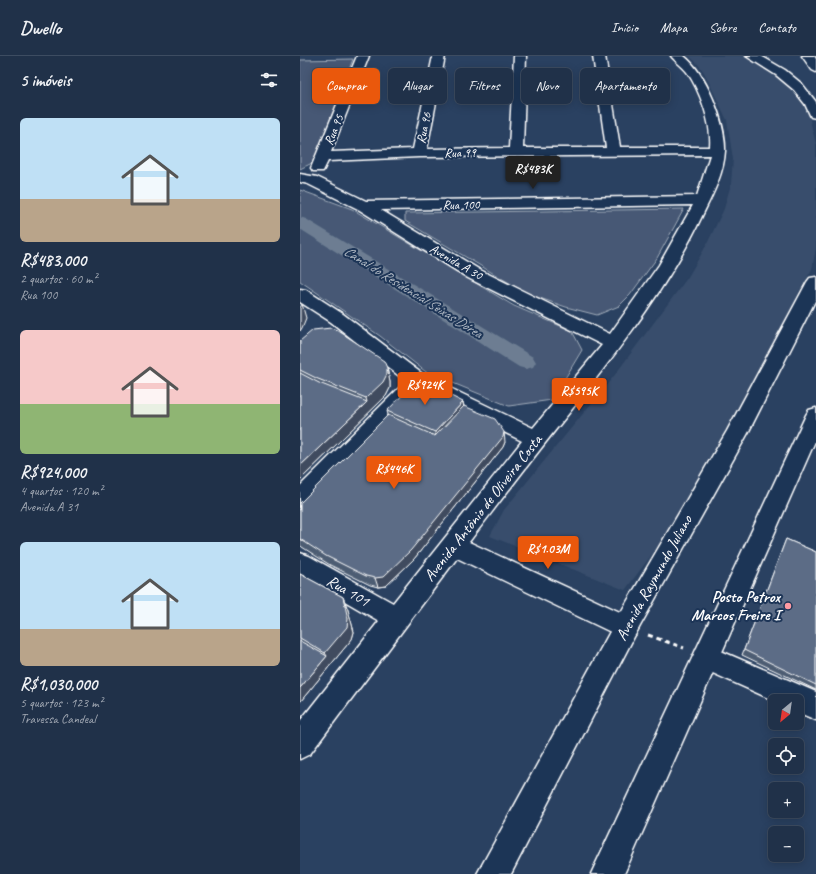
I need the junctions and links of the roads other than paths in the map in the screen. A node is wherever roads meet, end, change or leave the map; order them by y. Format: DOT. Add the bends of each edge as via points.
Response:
graph roads {
  1 [pos="363,56"];
  2 [pos="439,56"];
  3 [pos="520,56"];
  4 [pos="599,56"];
  5 [pos="677,56"];
  6 [pos="752,56"];
  7 [pos="808,56"];
  8 [pos="816,68"];
  9 [pos="816,114"];
  10 [pos="718,151"];
  11 [pos="516,152"];
  12 [pos="419,153"];
  13 [pos="614,153"];
  14 [pos="323,157"];
  15 [pos="304,182"];
  16 [pos="702,200"];
  17 [pos="363,206"];
  18 [pos="816,282"];
  19 [pos="300,294"];
  20 [pos="614,344"];
  21 [pos="418,381"];
  22 [pos="816,416"];
  23 [pos="536,439"];
  24 [pos="300,500"];
  25 [pos="454,546"];
  26 [pos="300,563"];
  27 [pos="397,618"];
  28 [pos="626,627"];
  29 [pos="707,657"];
  30 [pos="816,706"];
  31 [pos="300,744"];
  32 [pos="493,874"];
  33 [pos="607,874"];
  1 -- 14 [label="street, Rua 95"];
  2 -- 12 [label="street, Rua 96"];
  3 -- 11 [label="street"];
  4 -- 13 [label="street"];
  5 -- 10 [label="street, Avenida Antônio de Oliveira Costa" via="689,66 704,92 714,125"];
  6 -- 9 [label="street" via="783,74 802,92"];
  7 -- 8 [label="street"];
  10 -- 13 [label="street, Rua 99"];
  10 -- 16 [label="street, Avenida Antônio de Oliveira Costa"];
  11 -- 12 [label="street, Rua 99"];
  11 -- 13 [label="street, Rua 99"];
  12 -- 14 [label="street, Rua 99"];
  14 -- 15 [label="street, Rua 95"];
  15 -- 17 [label="street, Avenida A 30"];
  16 -- 17 [label="street, Rua 100"];
  16 -- 20 [label="street, Avenida Antônio de Oliveira Costa" via="669,265"];
  17 -- 20 [label="street, Avenida A 30" via="474,274"];
  18 -- 28 [label="street, Avenida Raymundo Juliano" via="737,433"];
  19 -- 21 [label="street" via="330,323"];
  20 -- 23 [label="street, Avenida Antônio de Oliveira Costa"];
  21 -- 23 [label="street"];
  21 -- 24 [label="street"];
  22 -- 29 [label="street"];
  23 -- 25 [label="street, Avenida Antônio de Oliveira Costa"];
  25 -- 27 [label="street, Avenida Antônio de Oliveira Costa"];
  25 -- 28 [label="street"];
  26 -- 27 [label="street, Rua 101"];
  27 -- 31 [label="street, Avenida Antônio de Oliveira Costa"];
  28 -- 32 [label="street, Avenida Raymundo Juliano"];
  29 -- 30 [label="street"];
  29 -- 33 [label="street"];
}
